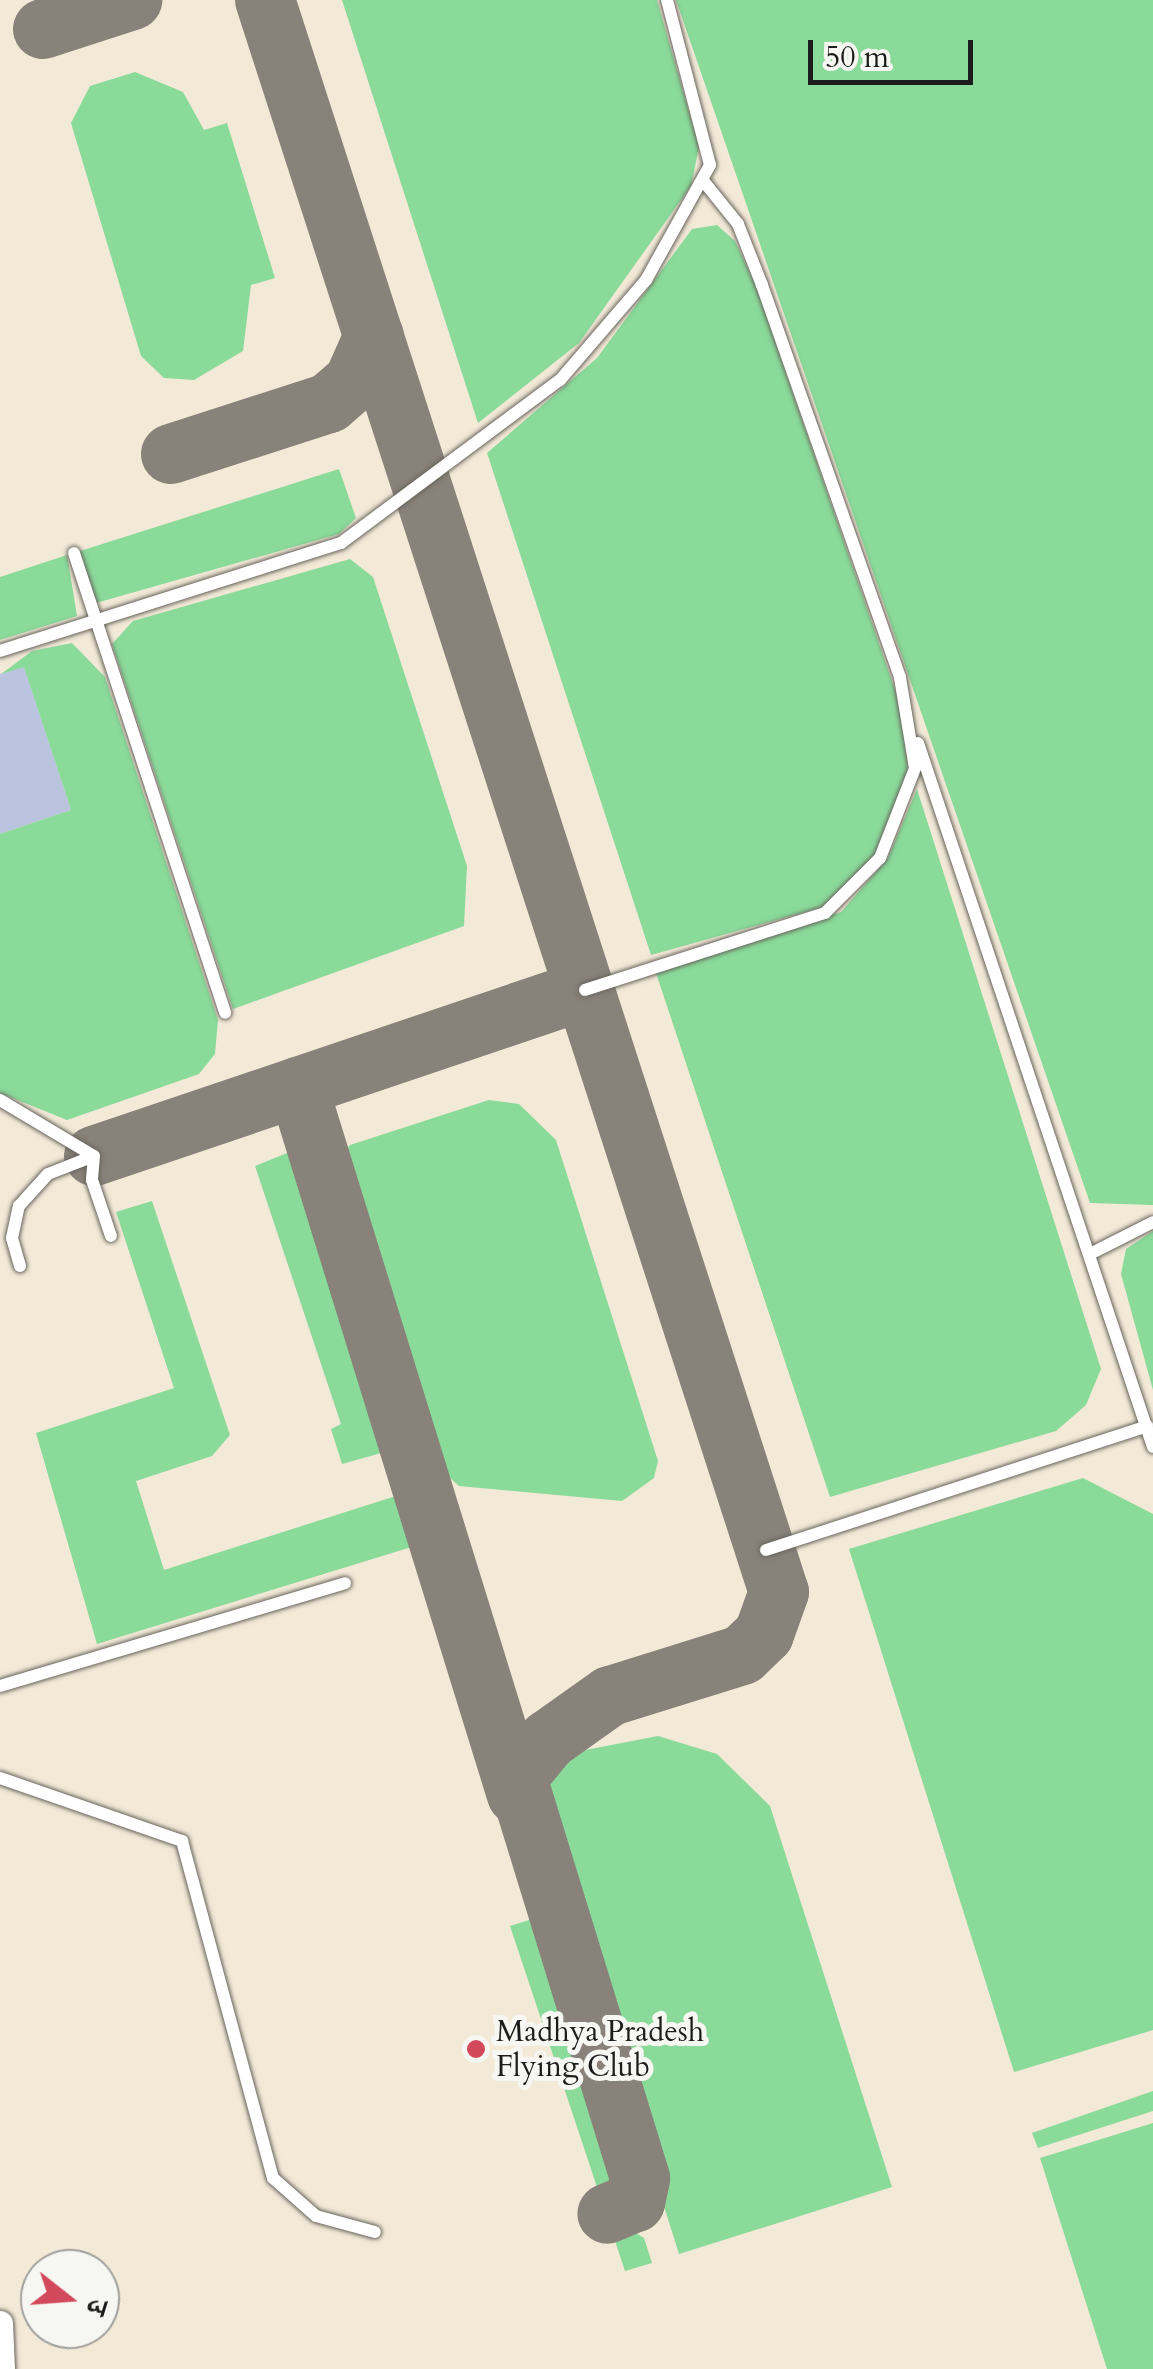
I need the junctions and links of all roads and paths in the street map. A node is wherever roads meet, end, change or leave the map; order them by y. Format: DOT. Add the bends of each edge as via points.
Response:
graph roads {
  1 [pos="667,0"];
  2 [pos="705,183"];
  3 [pos="74,553"];
  4 [pos="96,622"];
  5 [pos="0,652"];
  6 [pos="913,732"];
  7 [pos="585,990"];
  8 [pos="225,1012"];
  9 [pos="0,1100"];
  10 [pos="94,1156"];
  11 [pos="1153,1222"];
  12 [pos="111,1236"];
  13 [pos="1092,1253"];
  14 [pos="20,1266"];
  15 [pos="1147,1426"];
  16 [pos="1153,1447"];
  17 [pos="766,1550"];
  18 [pos="345,1584"];
  19 [pos="0,1686"];
  20 [pos="0,1778"];
  21 [pos="375,2232"];
  22 [pos="0,2323"];
  23 [pos="2,2369"];
  1 -- 2 [label="lane" via="708,129"];
  2 -- 4 [label="lane" via="646,280 588,352 424,490 341,543"];
  2 -- 6 [label="lane" via="738,224 762,285"];
  3 -- 4 [label="lane"];
  4 -- 5 [label="lane"];
  4 -- 8 [label="lane"];
  6 -- 7 [label="lane" via="915,768 899,822 845,899 806,924"];
  6 -- 13 [label="lane"];
  9 -- 10 [label="lane"];
  10 -- 12 [label="lane" via="92,1180"];
  10 -- 14 [label="lane" via="48,1174 20,1206 12,1238"];
  11 -- 13 [label="lane"];
  13 -- 15 [label="lane"];
  15 -- 16 [label="lane"];
  15 -- 17 [label="lane"];
  18 -- 19 [label="lane"];
  20 -- 21 [label="lane" via="182,1840 274,2178 316,2216"];
  22 -- 23 [label="street"];
}
